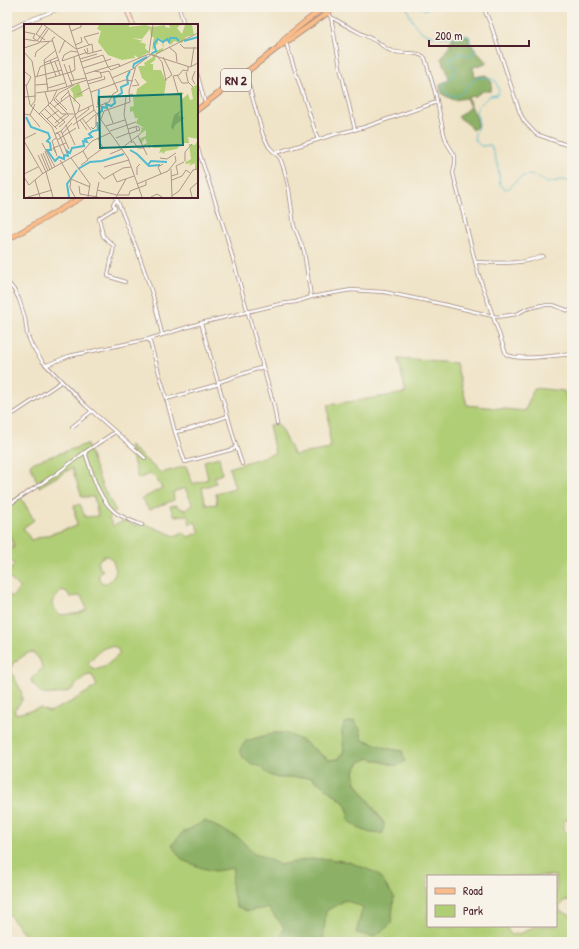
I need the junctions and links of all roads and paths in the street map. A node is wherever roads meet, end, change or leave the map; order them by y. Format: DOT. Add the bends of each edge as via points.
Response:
graph roads {
  1 [pos="64,7"];
  2 [pos="126,7"];
  3 [pos="179,7"];
  4 [pos="324,7"];
  5 [pos="336,7"];
  6 [pos="482,7"];
  7 [pos="327,13"];
  8 [pos="331,17"];
  9 [pos="134,24"];
  10 [pos="184,24"];
  11 [pos="7,31"];
  12 [pos="286,43"];
  13 [pos="275,50"];
  14 [pos="243,75"];
  15 [pos="198,77"];
  16 [pos="437,102"];
  17 [pos="205,103"];
  18 [pos="198,109"];
  19 [pos="355,130"];
  20 [pos="318,140"];
  21 [pos="572,147"];
  22 [pos="198,149"];
  23 [pos="275,153"];
  24 [pos="80,198"];
  25 [pos="116,198"];
  26 [pos="7,240"];
  27 [pos="543,256"];
  28 [pos="476,262"];
  29 [pos="7,281"];
  30 [pos="125,282"];
  31 [pos="311,297"];
  32 [pos="248,312"];
  33 [pos="572,312"];
  34 [pos="492,315"];
  35 [pos="201,323"];
  36 [pos="162,334"];
  37 [pos="149,339"];
  38 [pos="572,354"];
  39 [pos="47,365"];
  40 [pos="263,367"];
  41 [pos="61,382"];
  42 [pos="219,383"];
  43 [pos="166,399"];
  44 [pos="92,412"];
  45 [pos="228,416"];
  46 [pos="7,418"];
  47 [pos="278,424"];
  48 [pos="72,427"];
  49 [pos="114,432"];
  50 [pos="175,432"];
  51 [pos="236,445"];
  52 [pos="84,452"];
  53 [pos="145,458"];
  54 [pos="242,464"];
  55 [pos="7,506"];
  56 [pos="142,525"];
  1 -- 11 [label="street"];
  2 -- 9 [label="street"];
  3 -- 10 [label="street"];
  4 -- 13 [label="main road, RN 2" via="286,37"];
  5 -- 7 [label="main road, RN 2"];
  6 -- 21 [label="street" via="491,25 524,121 536,134"];
  7 -- 8 [label="street"];
  7 -- 12 [label="main road, RN 2"];
  8 -- 16 [label="street" via="393,52 422,54"];
  8 -- 19 [label="street"];
  12 -- 13 [label="main road, RN 2"];
  12 -- 20 [label="street"];
  13 -- 14 [label="main road, RN 2"];
  14 -- 17 [label="main road, RN 2"];
  14 -- 23 [label="street" via="249,86 263,135"];
  15 -- 17 [label="street"];
  16 -- 19 [label="street"];
  16 -- 28 [label="street" via="447,143 455,156 453,173"];
  17 -- 18 [label="main road, RN 2"];
  19 -- 20 [label="street"];
  20 -- 23 [label="street"];
  22 -- 32 [label="street"];
  23 -- 31 [label="street" via="284,169 294,226 304,251"];
  24 -- 26 [label="main road"];
  25 -- 30 [label="street" via="113,204 115,208 100,218 103,236 114,246 108,276"];
  25 -- 36 [label="street" via="153,296"];
  27 -- 28 [label="street" via="523,262"];
  28 -- 34 [label="street"];
  29 -- 39 [label="street" via="19,299 32,346"];
  31 -- 32 [label="street"];
  31 -- 34 [label="street" via="365,290"];
  32 -- 35 [label="street"];
  32 -- 40 [label="street"];
  33 -- 34 [label="street" via="553,305 542,305 508,316"];
  34 -- 38 [label="street" via="508,356 522,358"];
  35 -- 36 [label="street"];
  35 -- 42 [label="street"];
  36 -- 37 [label="street"];
  37 -- 39 [label="street" via="69,356"];
  37 -- 43 [label="street"];
  39 -- 41 [label="street"];
  40 -- 42 [label="street"];
  40 -- 47 [label="street"];
  41 -- 44 [label="street"];
  41 -- 46 [label="street"];
  42 -- 43 [label="street"];
  42 -- 45 [label="street"];
  43 -- 50 [label="street"];
  44 -- 48 [label="street"];
  44 -- 49 [label="street"];
  45 -- 50 [label="street"];
  45 -- 51 [label="street"];
  49 -- 52 [label="street"];
  49 -- 53 [label="street"];
  50 -- 51 [label="street" via="185,462 234,449"];
  51 -- 54 [label="street"];
  52 -- 55 [label="street"];
  52 -- 56 [label="street" via="102,496 116,512"];
}
